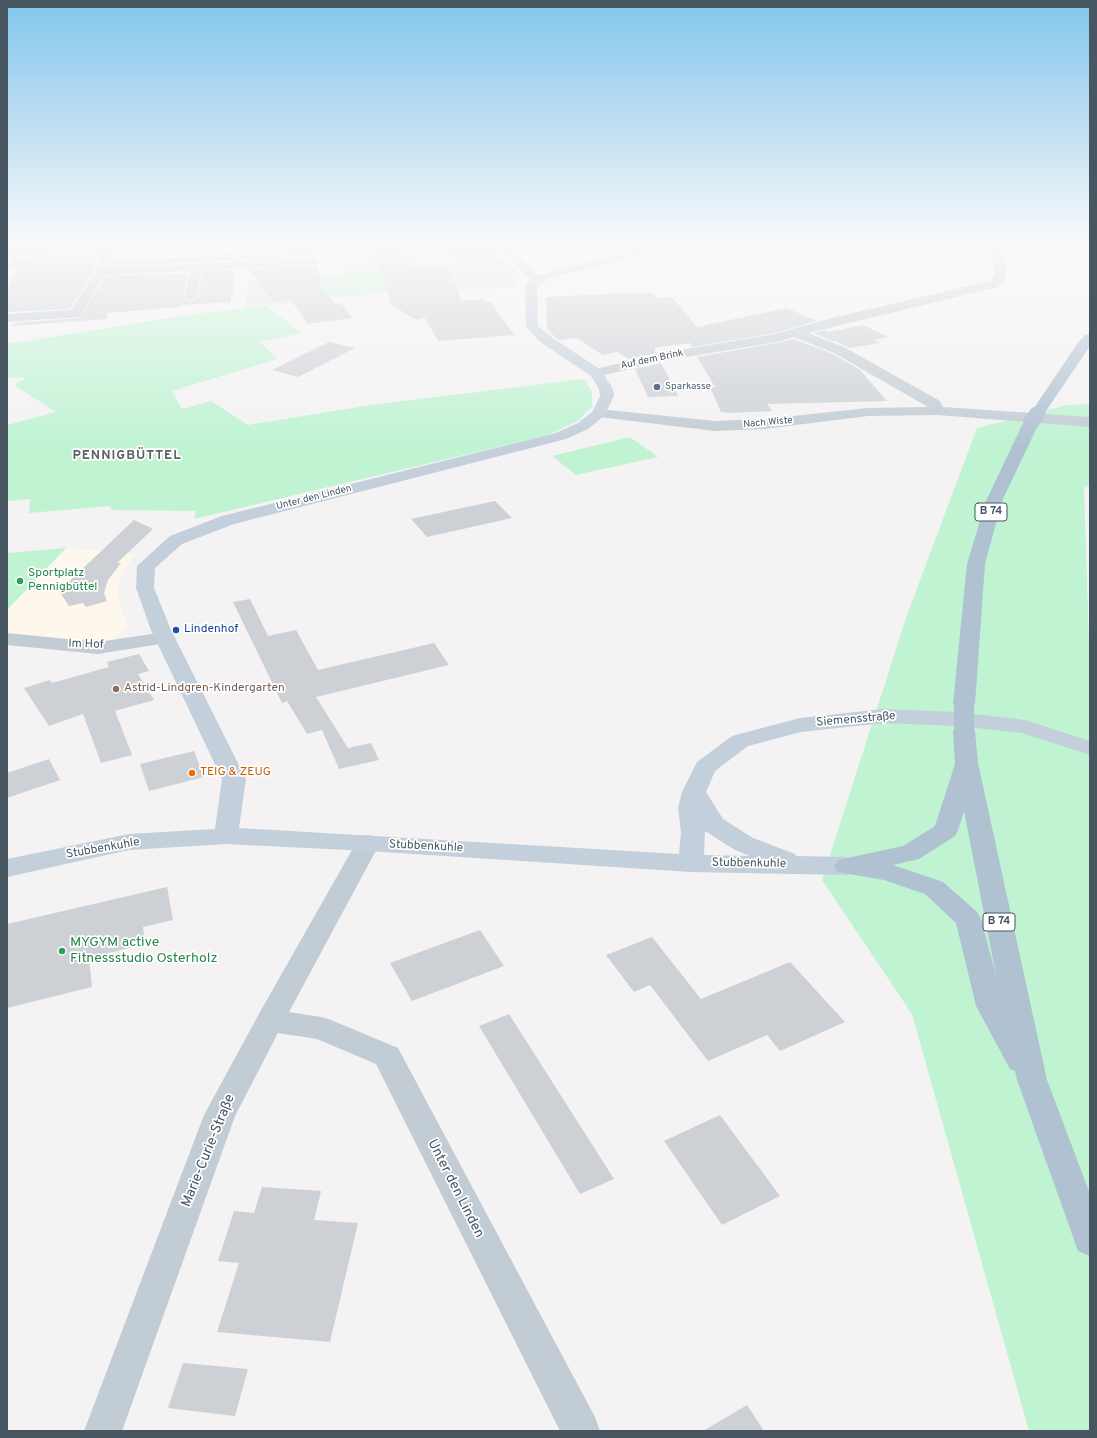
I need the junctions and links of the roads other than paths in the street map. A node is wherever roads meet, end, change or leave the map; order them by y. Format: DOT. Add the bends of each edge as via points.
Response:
graph roads {
  1 [pos="76,313"];
  2 [pos="531,313"];
  3 [pos="869,313"];
  4 [pos="7,318"];
  5 [pos="796,333"];
  6 [pos="1090,338"];
  7 [pos="596,373"];
  8 [pos="937,411"];
  9 [pos="599,413"];
  10 [pos="1090,422"];
  11 [pos="165,638"];
  12 [pos="7,639"];
  13 [pos="1090,748"];
  14 [pos="966,763"];
  15 [pos="694,792"];
  16 [pos="226,836"];
  17 [pos="368,844"];
  18 [pos="691,863"];
  19 [pos="800,865"];
  20 [pos="847,866"];
  21 [pos="7,868"];
  22 [pos="270,1020"];
  23 [pos="1032,1080"];
  24 [pos="1090,1240"];
  25 [pos="103,1431"];
  26 [pos="581,1431"];
  1 -- 4 [label="street"];
  2 -- 7 [label="street, Unter den Linden" via="532,327 545,339"];
  3 -- 5 [label="street, Auf dem Brink"];
  5 -- 7 [label="street, Auf dem Brink" via="663,357"];
  5 -- 8 [label="street" via="839,350 935,404"];
  6 -- 14 [label="main road, B 74, bridge" via="1082,346 1034,419 994,501 976,564 964,704"];
  7 -- 9 [label="street, Unter den Linden" via="606,389 607,396"];
  8 -- 9 [label="street, Nach Wiste" via="868,412 764,424 715,426"];
  8 -- 10 [label="street, Nach Wiste"];
  9 -- 11 [label="street, Unter den Linden" via="584,426 561,436 228,520 176,540 146,566 145,588"];
  11 -- 12 [label="street, Im Hof" via="98,648"];
  11 -- 16 [label="street, Unter den Linden" via="234,779"];
  13 -- 15 [label="street, Siemensstraße" via="1025,726 957,719 884,716 800,725 740,741 705,767"];
  14 -- 20 [label="main road, B 74" via="946,830 910,853"];
  14 -- 23 [label="main road, B 74"];
  15 -- 18 [label="street, Siemensstraße" via="690,808 693,832"];
  15 -- 19 [label="street" via="714,825 744,844"];
  16 -- 17 [label="street, Stubbenkuhle"];
  16 -- 21 [label="street, Stubbenkuhle" via="129,842"];
  17 -- 18 [label="street, Stubbenkuhle"];
  17 -- 22 [label="street, Marie-Curie-Straße"];
  18 -- 19 [label="street, Stubbenkuhle"];
  19 -- 20 [label="street, Stubbenkuhle"];
  20 -- 23 [label="main road, B 74" via="886,872 934,888 968,919 990,1006"];
  22 -- 25 [label="street, Marie-Curie-Straße" via="220,1115"];
  22 -- 26 [label="street, Unter den Linden" via="321,1028 387,1056"];
  23 -- 24 [label="main road, B 74"];
}
